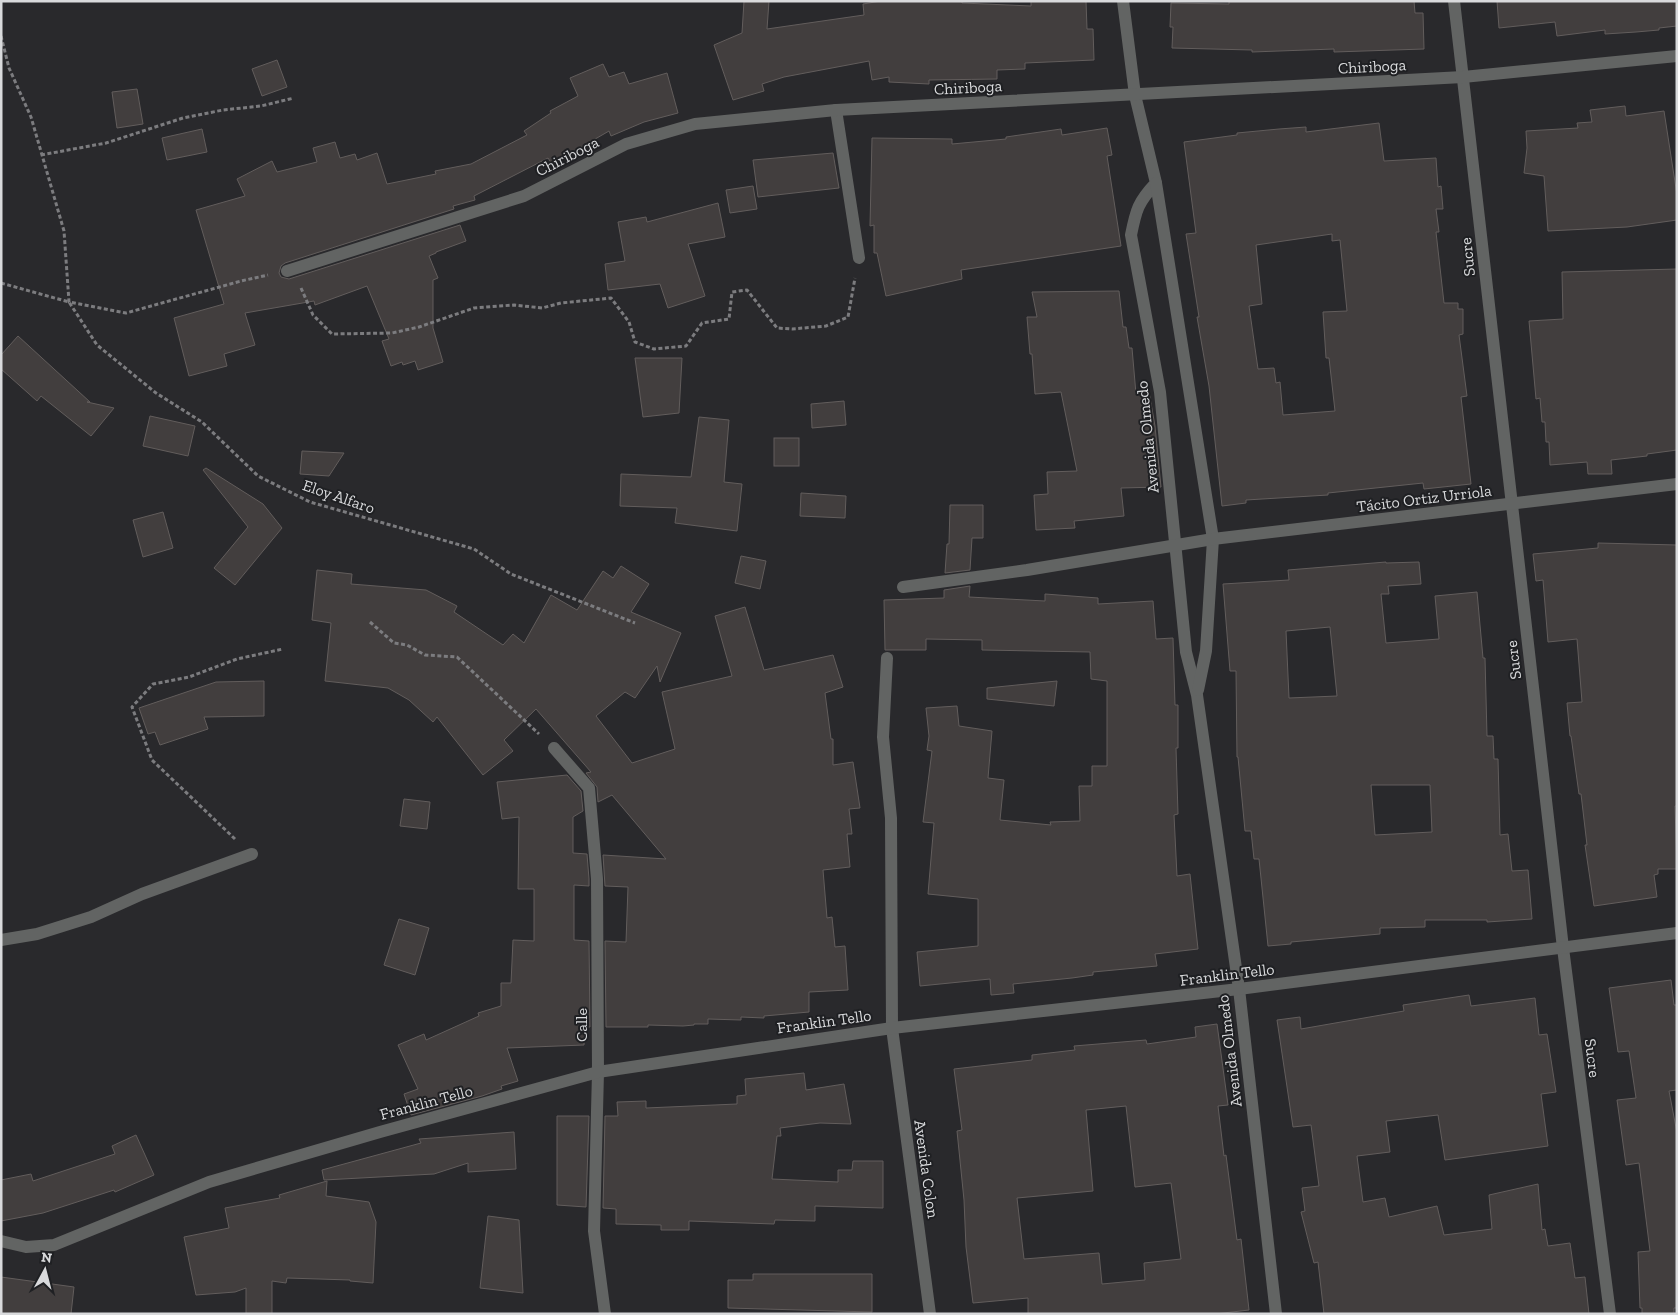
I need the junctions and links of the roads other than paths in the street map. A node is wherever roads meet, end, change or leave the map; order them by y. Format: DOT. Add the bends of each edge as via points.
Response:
graph roads {
  1 [pos="1123,1"];
  2 [pos="1454,1"];
  3 [pos="1677,56"];
  4 [pos="1463,77"];
  5 [pos="1135,95"];
  6 [pos="836,110"];
  7 [pos="1156,182"];
  8 [pos="859,258"];
  9 [pos="287,271"];
  10 [pos="1677,484"];
  11 [pos="1511,505"];
  12 [pos="1213,539"];
  13 [pos="1174,545"];
  14 [pos="903,587"];
  15 [pos="887,658"];
  16 [pos="1197,695"];
  17 [pos="554,748"];
  18 [pos="252,854"];
  19 [pos="1677,933"];
  20 [pos="1,940"];
  21 [pos="1563,948"];
  22 [pos="1239,989"];
  23 [pos="892,1028"];
  24 [pos="598,1072"];
  25 [pos="1,1241"];
  26 [pos="605,1314"];
  27 [pos="930,1314"];
  28 [pos="1276,1314"];
  29 [pos="1610,1314"];
  1 -- 5 [label="street, Avenida Olmedo"];
  2 -- 4 [label="street, Sucre"];
  3 -- 4 [label="street, Chiriboga"];
  4 -- 5 [label="street, Chiriboga"];
  4 -- 11 [label="street, Sucre"];
  5 -- 6 [label="street, Chiriboga"];
  5 -- 7 [label="street, Avenida Olmedo"];
  6 -- 8 [label="street"];
  6 -- 9 [label="street, Chiriboga" via="695,124 643,139 626,144 524,196"];
  7 -- 12 [label="street, Avenida Olmedo"];
  7 -- 13 [label="street, Avenida Olmedo" via="1143,196 1131,235 1160,392"];
  10 -- 11 [label="street, Tácito Ortiz Urriola"];
  11 -- 12 [label="street, Tácito Ortiz Urriola"];
  11 -- 21 [label="street, Sucre"];
  12 -- 13 [label="street, Tácito Ortiz Urriola"];
  12 -- 16 [label="street, Avenida Olmedo" via="1206,651"];
  13 -- 14 [label="street, Tácito Ortiz Urriola"];
  13 -- 16 [label="street, Avenida Olmedo" via="1186,652"];
  15 -- 23 [label="street, Avenida Colon" via="883,738 891,818"];
  16 -- 22 [label="street, Avenida Olmedo"];
  17 -- 24 [label="street, Calle" via="589,788 597,879"];
  18 -- 20 [label="street" via="142,894 91,917 37,934"];
  19 -- 21 [label="street, Franklin Tello"];
  21 -- 22 [label="street, Franklin Tello"];
  21 -- 29 [label="street, Sucre"];
  22 -- 23 [label="street, Franklin Tello"];
  22 -- 28 [label="street, Avenida Olmedo"];
  23 -- 24 [label="street, Franklin Tello"];
  23 -- 27 [label="street, Avenida Colon"];
  24 -- 25 [label="street, Franklin Tello" via="209,1182 54,1244 26,1247"];
  24 -- 26 [label="street, Calle" via="594,1231"];
}
